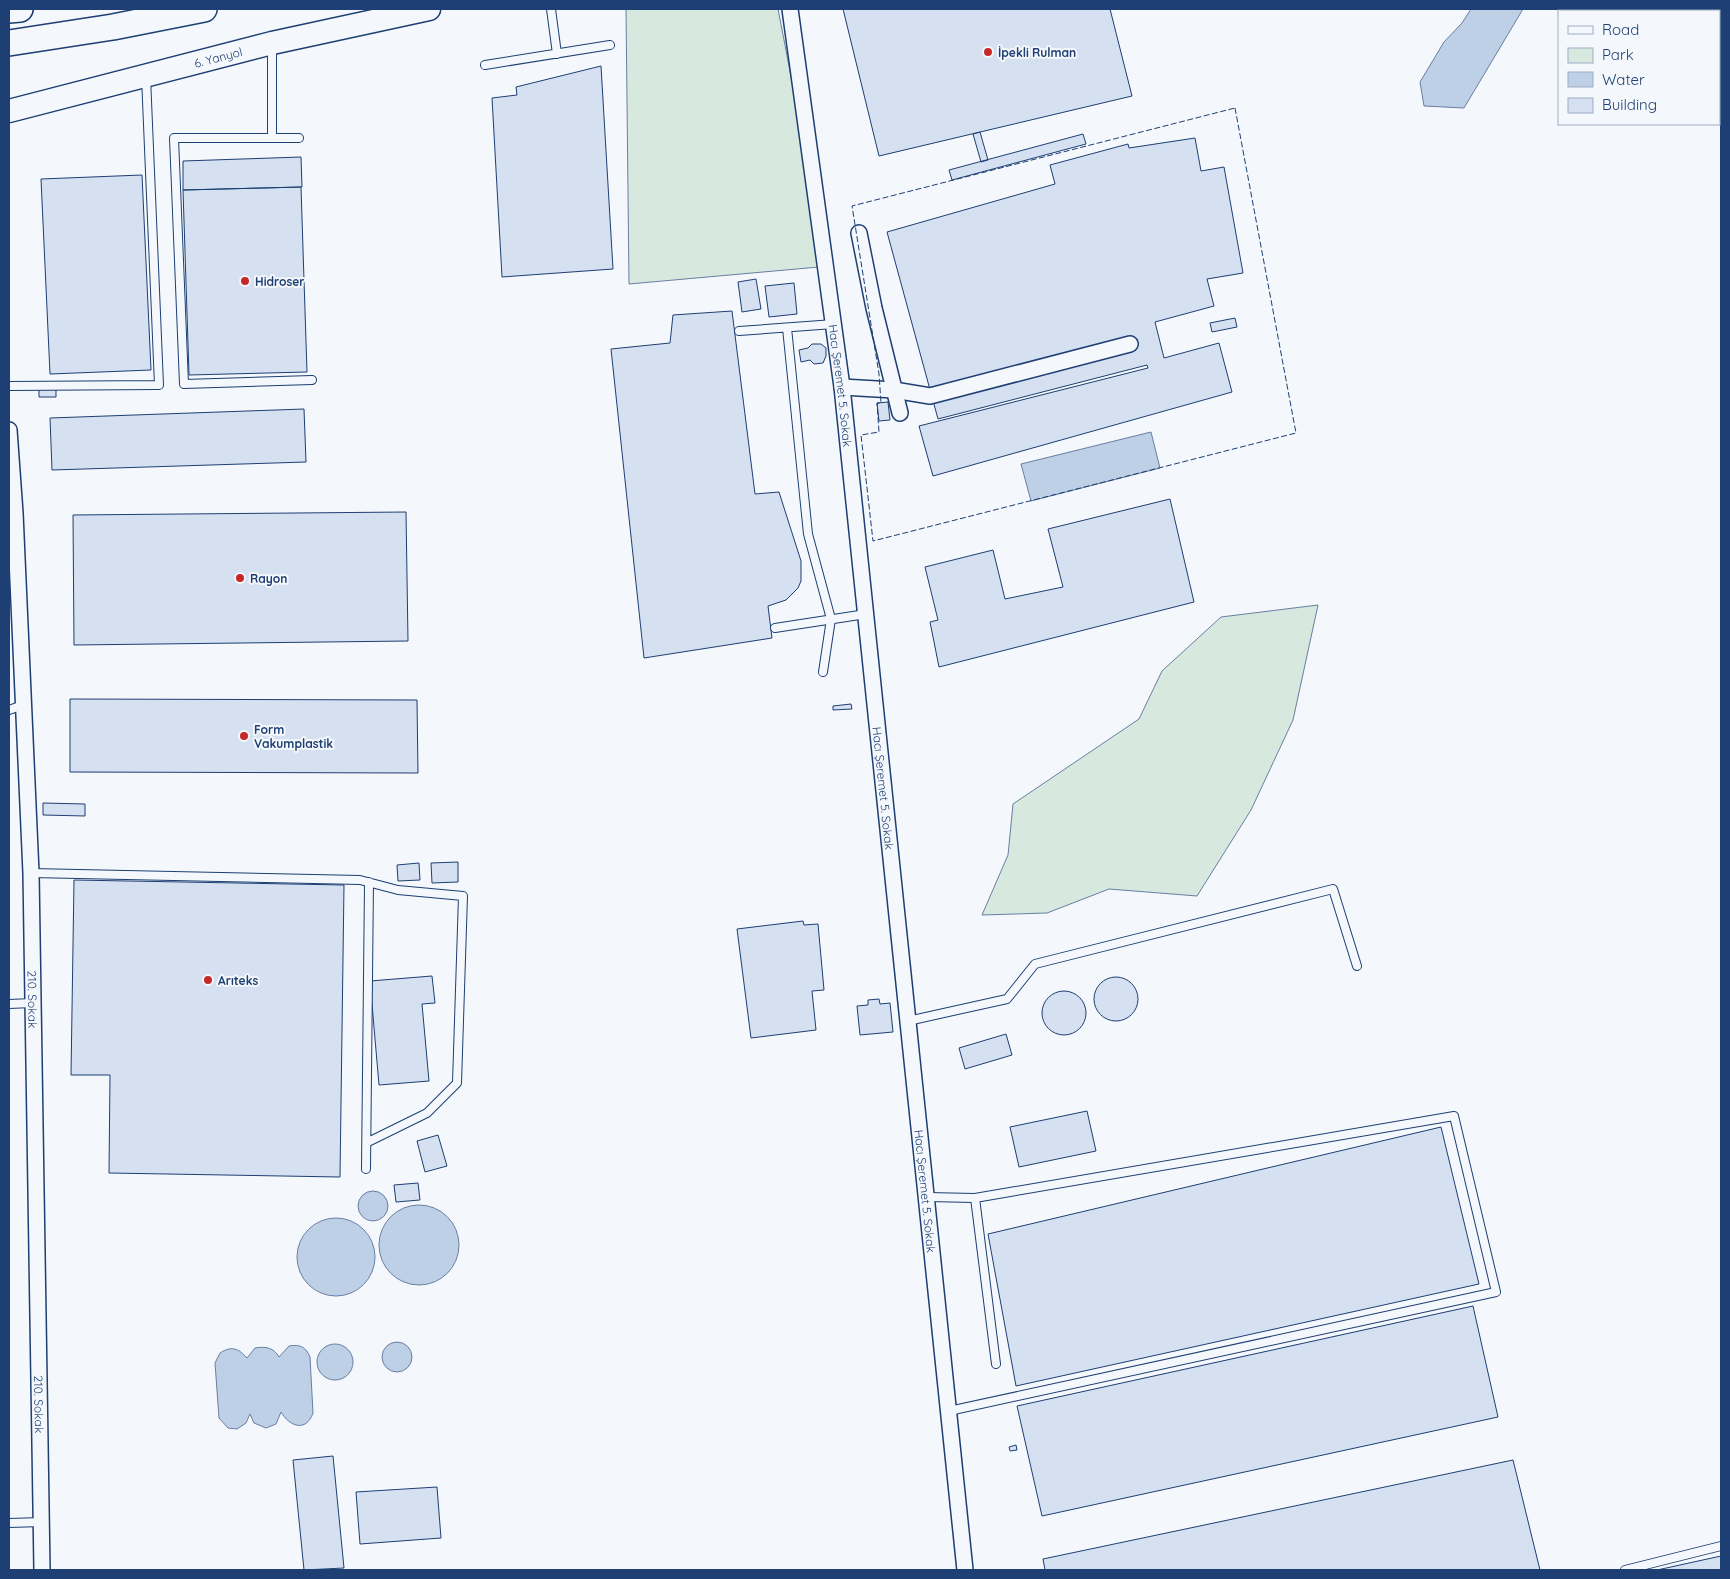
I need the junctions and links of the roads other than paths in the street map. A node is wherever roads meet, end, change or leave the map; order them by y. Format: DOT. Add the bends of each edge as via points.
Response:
graph roads {
  1 [pos="20,9"];
  2 [pos="204,9"];
  3 [pos="429,9"];
  4 [pos="551,9"];
  5 [pos="790,9"];
  6 [pos="9,10"];
  7 [pos="9,43"];
  8 [pos="272,43"];
  9 [pos="610,46"];
  10 [pos="557,54"];
  11 [pos="486,65"];
  12 [pos="146,76"];
  13 [pos="9,111"];
  14 [pos="272,138"];
  15 [pos="299,138"];
  16 [pos="859,233"];
  17 [pos="834,324"];
  18 [pos="787,328"];
  19 [pos="739,331"];
  20 [pos="1130,344"];
  21 [pos="312,380"];
  22 [pos="9,386"];
  23 [pos="842,387"];
  24 [pos="894,390"];
  25 [pos="900,413"];
  26 [pos="9,430"];
  27 [pos="866,614"];
  28 [pos="831,620"];
  29 [pos="775,628"];
  30 [pos="823,672"];
  31 [pos="24,705"];
  32 [pos="9,710"];
  33 [pos="31,873"];
  34 [pos="369,882"];
  35 [pos="1357,966"];
  36 [pos="33,1003"];
  37 [pos="9,1004"];
  38 [pos="908,1021"];
  39 [pos="368,1142"];
  40 [pos="366,1169"];
  41 [pos="927,1197"];
  42 [pos="975,1198"];
  43 [pos="996,1364"];
  44 [pos="949,1411"];
  45 [pos="42,1522"];
  46 [pos="9,1523"];
  47 [pos="1721,1546"];
  48 [pos="42,1570"];
  49 [pos="965,1570"];
  50 [pos="1626,1570"];
  1 -- 6 [label="main road"];
  2 -- 7 [label="main road"];
  3 -- 8 [label="main road, 6. Yanyol"];
  4 -- 10 [label="lane"];
  5 -- 17 [label="street, Hacı Şeremet 5. Sokak"];
  8 -- 12 [label="main road, 6. Yanyol"];
  8 -- 14 [label="lane"];
  9 -- 10 [label="lane"];
  10 -- 11 [label="lane"];
  12 -- 13 [label="main road, 6. Yanyol"];
  12 -- 22 [label="lane" via="159,385"];
  14 -- 15 [label="lane"];
  14 -- 21 [label="lane" via="174,138 184,384"];
  16 -- 24 [label="street"];
  17 -- 18 [label="lane"];
  17 -- 23 [label="street, Hacı Şeremet 5. Sokak"];
  18 -- 19 [label="lane"];
  18 -- 28 [label="lane" via="808,534"];
  20 -- 24 [label="street" via="930,396"];
  23 -- 24 [label="street"];
  23 -- 27 [label="street, Hacı Şeremet 5. Sokak"];
  24 -- 25 [label="street"];
  26 -- 31 [label="street, 210. Sokak"];
  27 -- 28 [label="lane"];
  27 -- 38 [label="street, Hacı Şeremet 5. Sokak"];
  28 -- 29 [label="lane"];
  28 -- 30 [label="lane"];
  31 -- 32 [label="lane"];
  31 -- 33 [label="street, 210. Sokak"];
  33 -- 34 [label="lane"];
  33 -- 36 [label="street, 210. Sokak"];
  34 -- 39 [label="lane"];
  34 -- 39 [label="lane" via="398,890 462,896 457,1083 427,1113"];
  35 -- 38 [label="lane" via="1333,889 1035,964 1008,998"];
  36 -- 37 [label="lane"];
  36 -- 45 [label="street, 210. Sokak"];
  38 -- 41 [label="street, Hacı Şeremet 5. Sokak"];
  39 -- 40 [label="lane"];
  41 -- 42 [label="lane"];
  41 -- 44 [label="street, Hacı Şeremet 5. Sokak"];
  42 -- 43 [label="lane"];
  42 -- 44 [label="lane" via="1454,1116 1496,1292"];
  44 -- 49 [label="street, Hacı Şeremet 5. Sokak"];
  45 -- 46 [label="lane"];
  45 -- 48 [label="street, 210. Sokak"];
  47 -- 50 [label="lane"];
}
